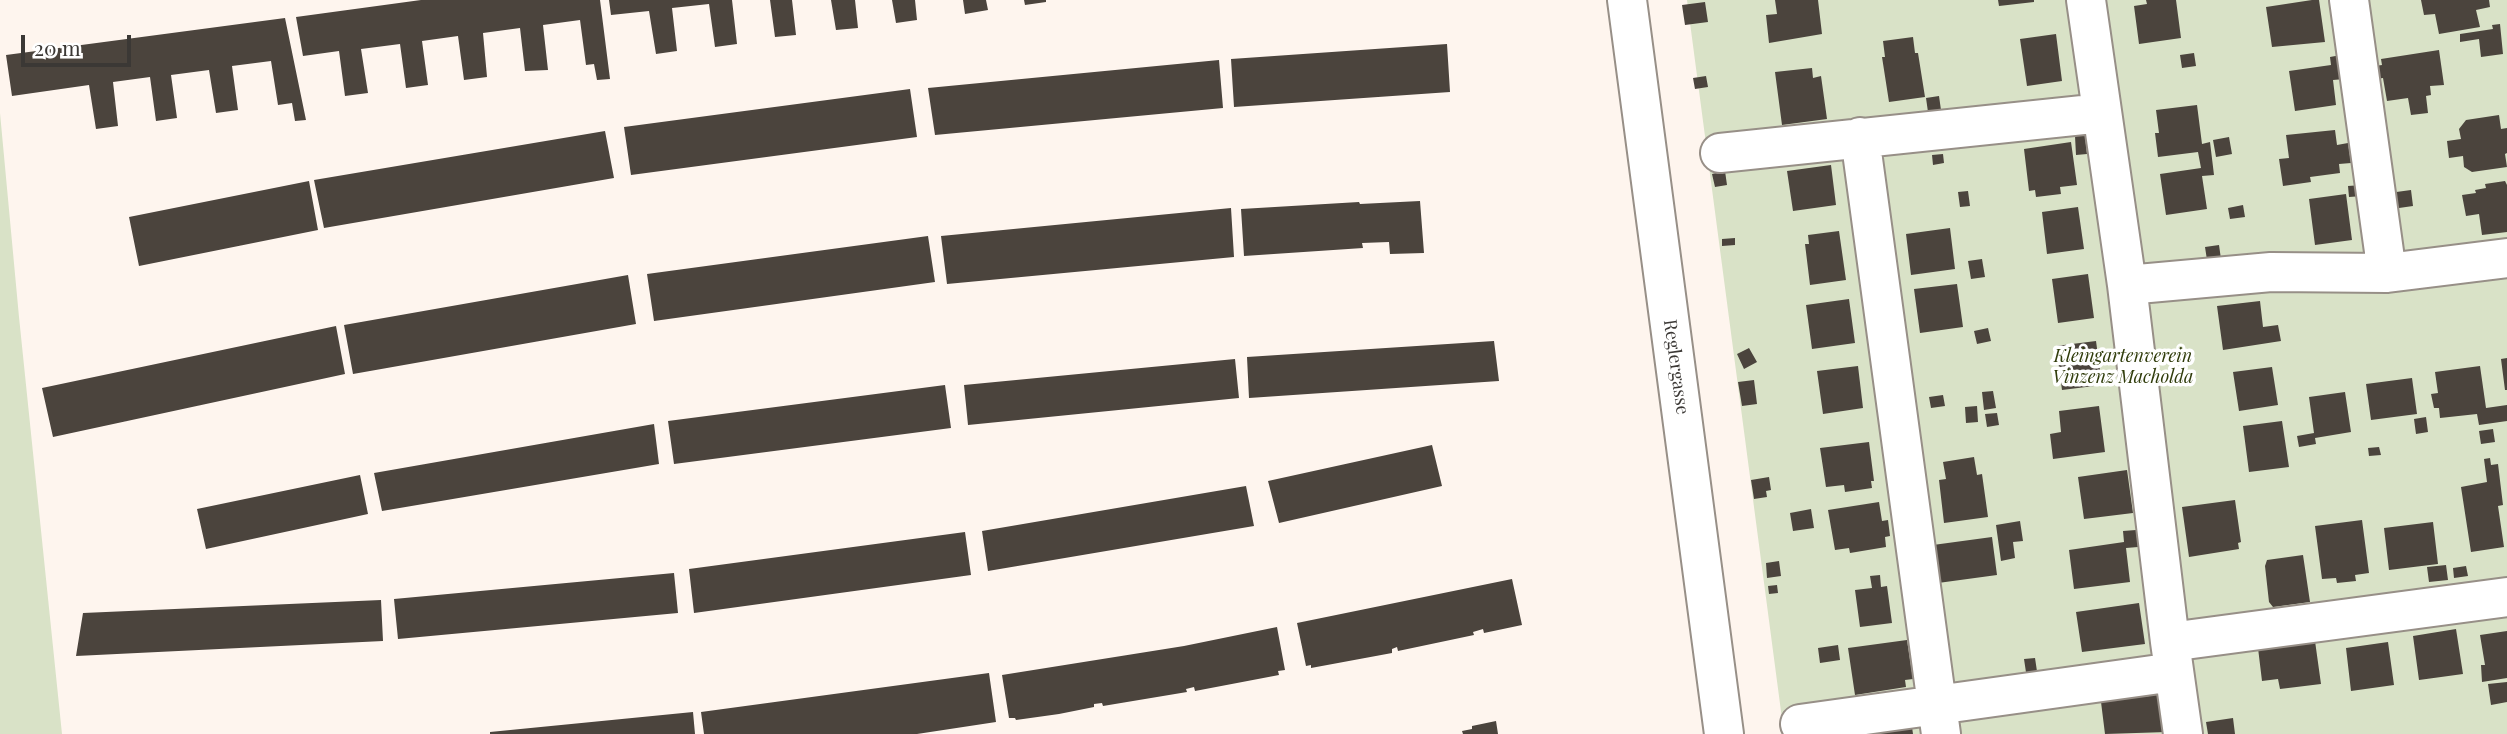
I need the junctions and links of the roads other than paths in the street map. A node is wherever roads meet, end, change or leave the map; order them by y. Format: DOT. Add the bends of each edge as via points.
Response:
graph roads {
  1 [pos="1628,0"];
  2 [pos="2086,0"];
  3 [pos="2349,0"];
  4 [pos="2102,113"];
  5 [pos="1860,137"];
  6 [pos="1720,153"];
  7 [pos="2507,258"];
  8 [pos="2387,273"];
  9 [pos="2127,285"];
  10 [pos="2507,597"];
  11 [pos="2172,657"];
  12 [pos="1939,720"];
  13 [pos="1800,724"];
  14 [pos="1724,734"];
  15 [pos="2183,734"];
  1 -- 14 [label="street, Reglergasse"];
  2 -- 4 [label="street"];
  3 -- 8 [label="street"];
  4 -- 5 [label="street"];
  4 -- 9 [label="street"];
  5 -- 6 [label="street"];
  5 -- 12 [label="street"];
  7 -- 8 [label="street"];
  8 -- 9 [label="street" via="2272,271"];
  9 -- 11 [label="street"];
  10 -- 11 [label="street"];
  11 -- 12 [label="street"];
  11 -- 15 [label="street"];
  12 -- 13 [label="street"];
}
